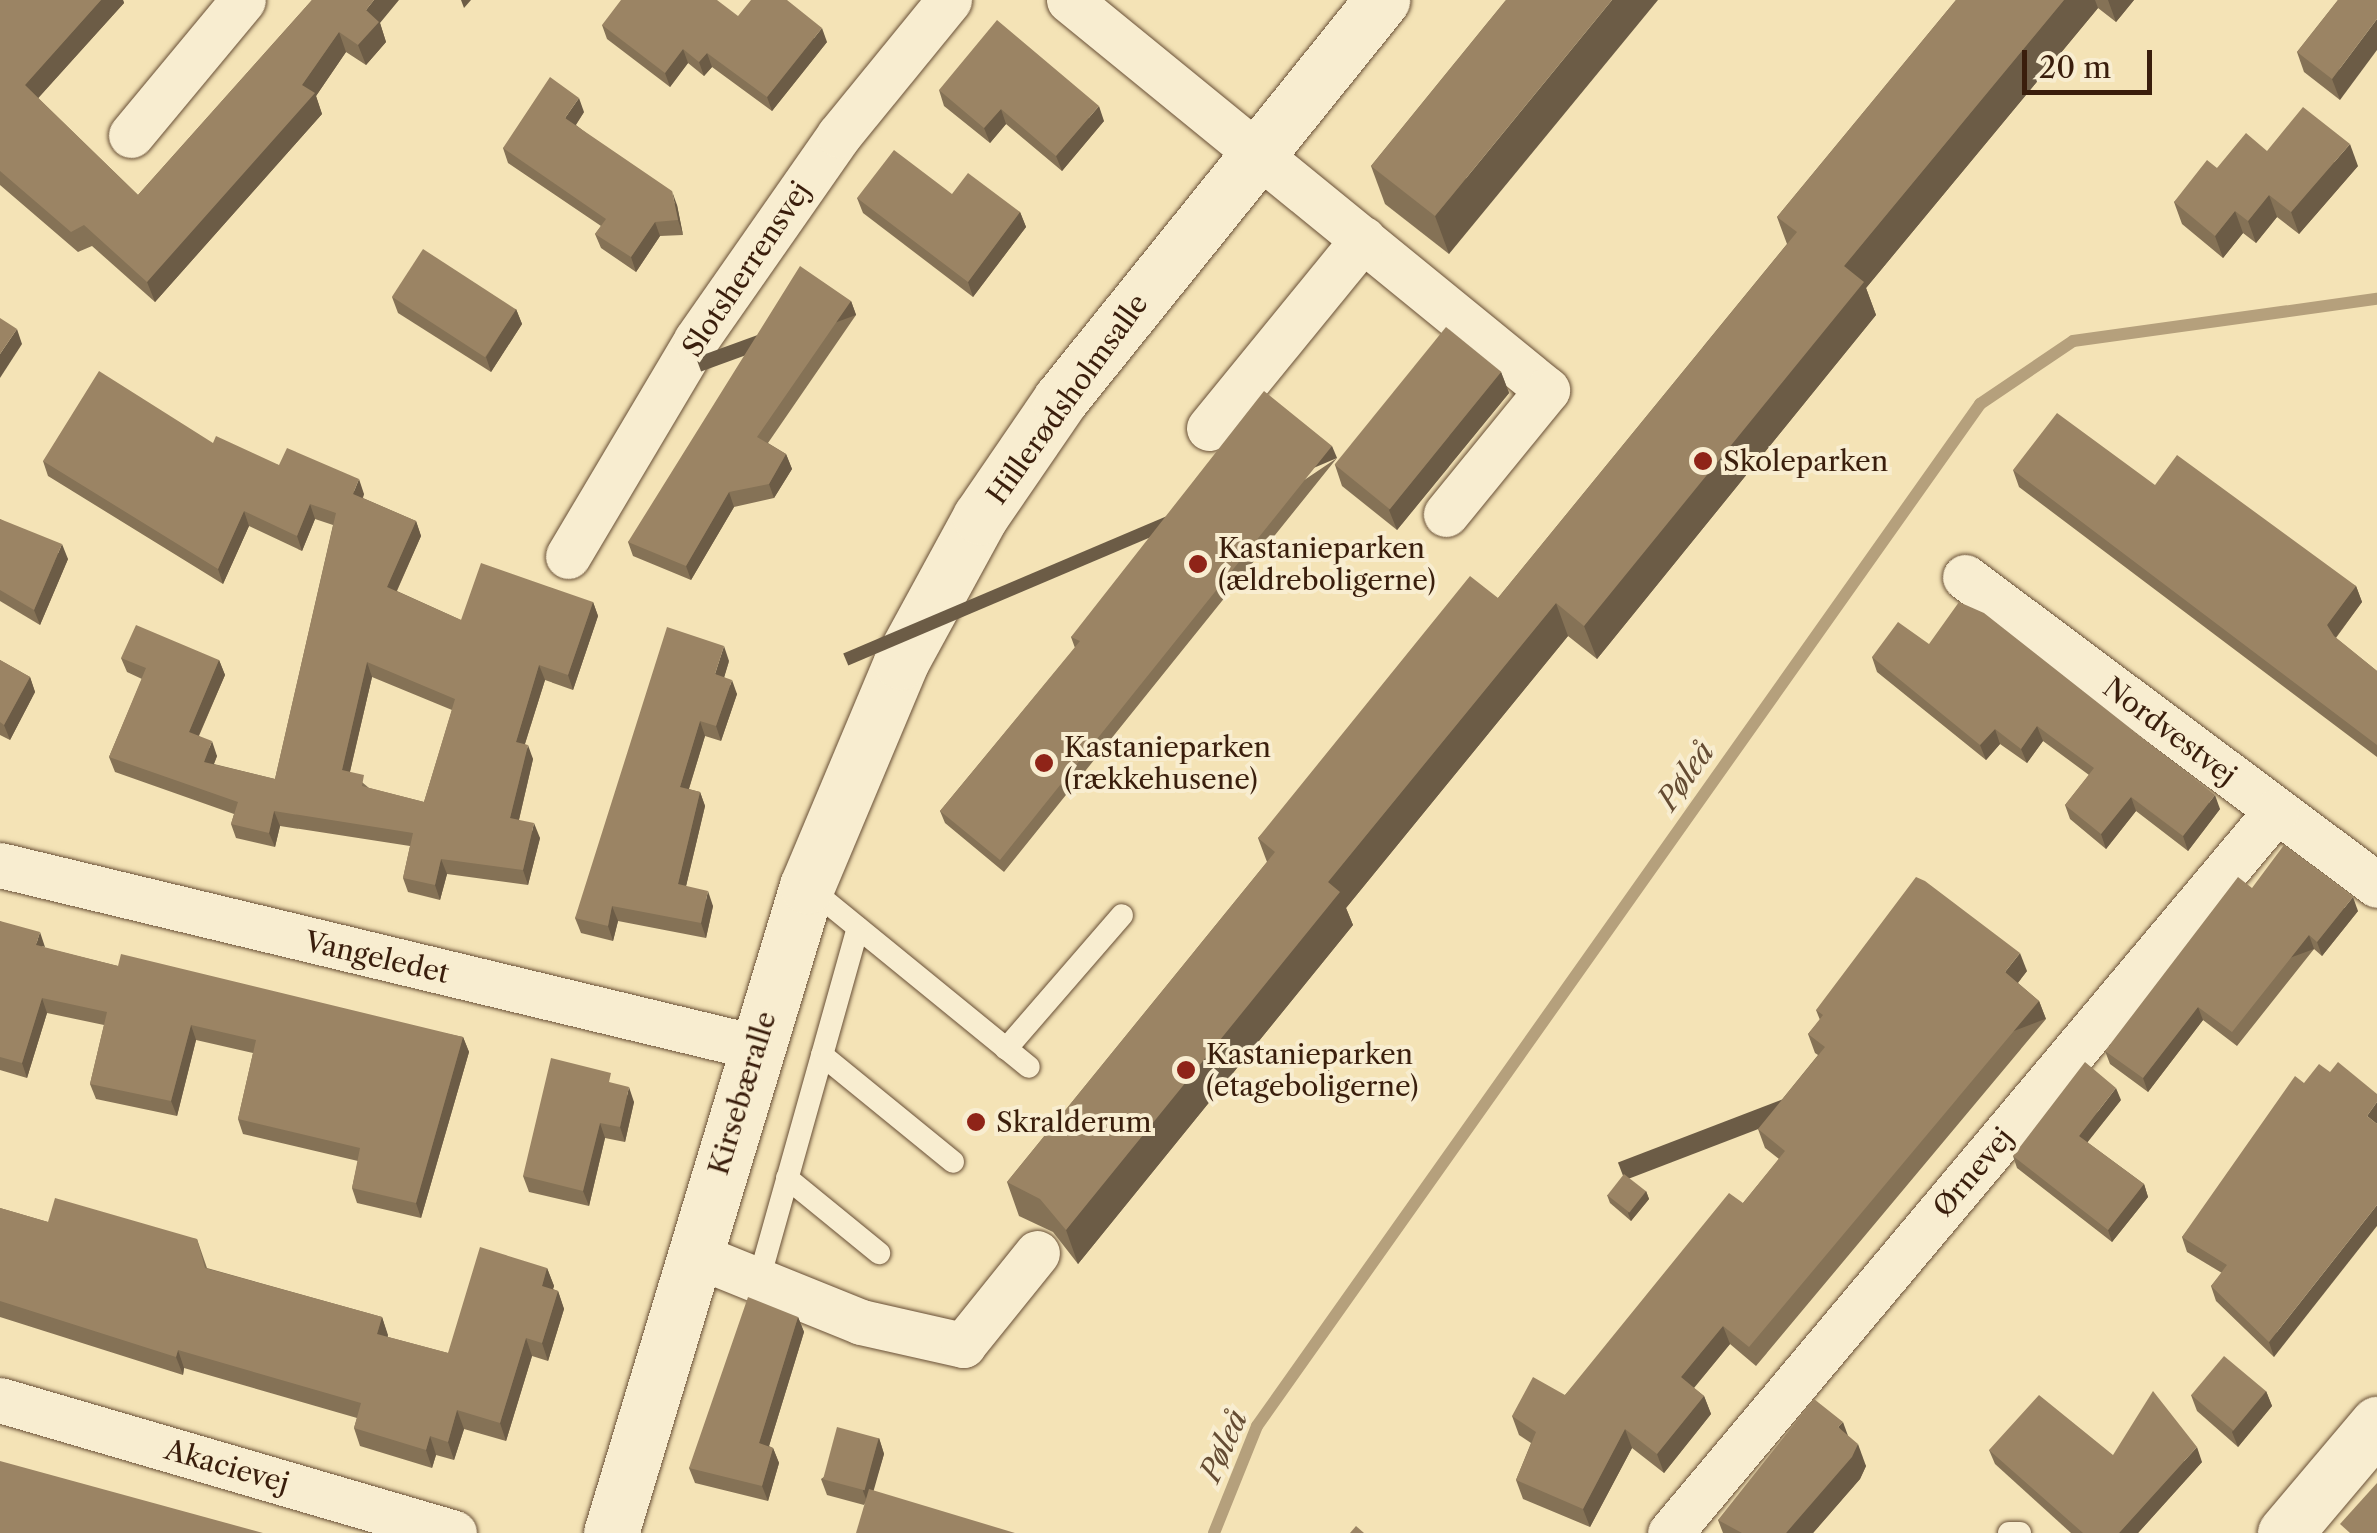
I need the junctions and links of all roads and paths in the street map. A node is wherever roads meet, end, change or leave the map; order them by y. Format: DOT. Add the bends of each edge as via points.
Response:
graph roads {
  1 [pos="242,0"];
  2 [pos="949,0"];
  3 [pos="1069,0"];
  4 [pos="1382,0"];
  5 [pos="130,136"];
  6 [pos="1258,152"];
  7 [pos="1363,239"];
  8 [pos="1209,428"];
  9 [pos="1446,514"];
  10 [pos="568,556"];
  11 [pos="1964,577"];
  12 [pos="901,662"];
  13 [pos="2276,810"];
  14 [pos="0,865"];
  15 [pos="2377,884"];
  16 [pos="807,886"];
  17 [pos="1122,915"];
  18 [pos="858,928"];
  19 [pos="754,1047"];
  20 [pos="1006,1049"];
  21 [pos="822,1055"];
  22 [pos="1030,1068"];
  23 [pos="953,1162"];
  24 [pos="787,1178"];
  25 [pos="879,1253"];
  26 [pos="1037,1253"];
  27 [pos="694,1254"];
  28 [pos="758,1283"];
  29 [pos="0,1400"];
  30 [pos="2377,1424"];
  31 [pos="454,1533"];
  32 [pos="611,1533"];
  33 [pos="1670,1533"];
  34 [pos="2009,1533"];
  35 [pos="2020,1533"];
  36 [pos="2285,1533"];
  1 -- 5 [label="street"];
  2 -- 10 [label="street, Slotsherrensvej" via="839,135 696,340"];
  3 -- 6 [label="street"];
  4 -- 6 [label="street, Hillerødsholmsalle"];
  6 -- 7 [label="street"];
  6 -- 12 [label="street, Hillerødsholmsalle" via="1060,400"];
  7 -- 8 [label="street"];
  7 -- 9 [label="street" via="1547,390"];
  11 -- 13 [label="street, Nordvestvej"];
  12 -- 16 [label="street, Kirsebæralle"];
  13 -- 15 [label="street, Nordvestvej"];
  13 -- 33 [label="street, Ørnevej"];
  14 -- 19 [label="street, Vangeledet"];
  16 -- 18 [label="lane"];
  16 -- 19 [label="street, Kirsebæralle"];
  17 -- 20 [label="lane"];
  18 -- 20 [label="lane"];
  18 -- 21 [label="lane"];
  19 -- 27 [label="street, Kirsebæralle"];
  20 -- 22 [label="lane"];
  21 -- 23 [label="lane"];
  21 -- 24 [label="lane"];
  24 -- 25 [label="lane"];
  24 -- 28 [label="lane"];
  26 -- 28 [label="street" via="963,1345 861,1322"];
  27 -- 28 [label="street"];
  27 -- 32 [label="street, Kirsebæralle"];
  29 -- 31 [label="street, Akacievej"];
  30 -- 36 [label="street"];
  34 -- 35 [label="lane"];
}
